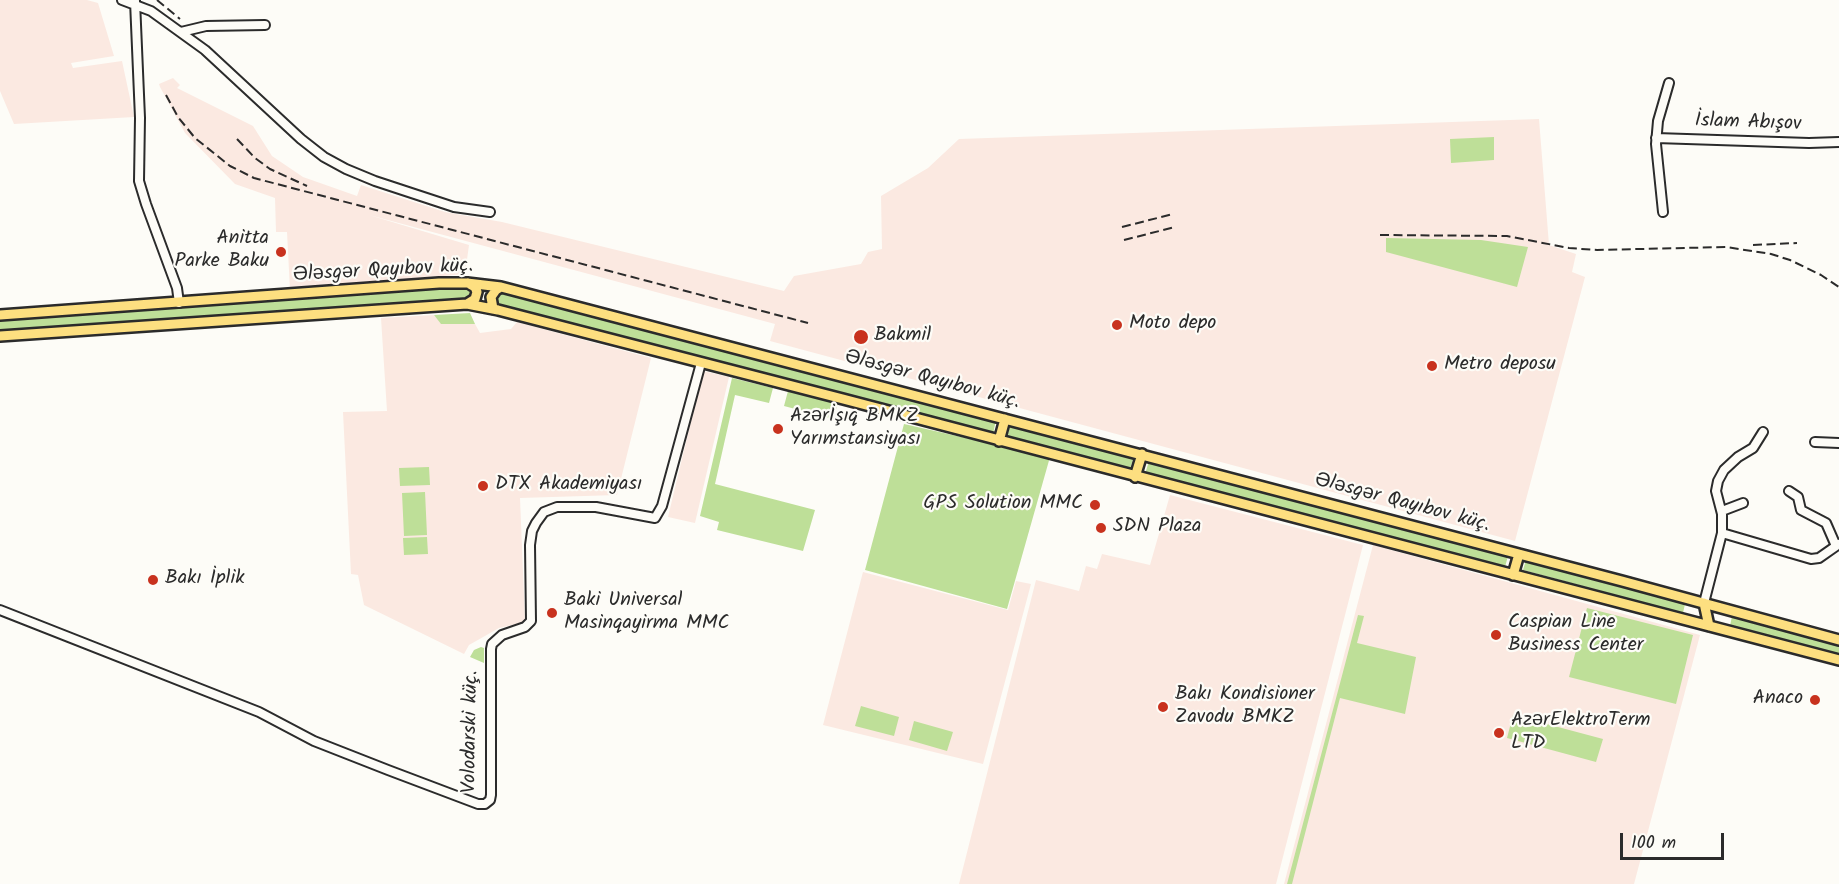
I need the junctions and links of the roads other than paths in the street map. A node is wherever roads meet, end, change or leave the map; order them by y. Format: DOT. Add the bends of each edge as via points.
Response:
graph roads {
  1 [pos="122,0"];
  2 [pos="135,2"];
  3 [pos="265,25"];
  4 [pos="181,32"];
  5 [pos="1669,83"];
  6 [pos="1656,138"];
  7 [pos="1839,142"];
  8 [pos="490,212"];
  9 [pos="1663,212"];
  10 [pos="467,283"];
  11 [pos="501,287"];
  12 [pos="179,303"];
  13 [pos="467,304"];
  14 [pos="493,309"];
  15 [pos="0,315"];
  16 [pos="0,336"];
  17 [pos="701,363"];
  18 [pos="1005,419"];
  19 [pos="1763,432"];
  20 [pos="999,441"];
  21 [pos="1815,442"];
  22 [pos="1839,443"];
  23 [pos="1142,454"];
  24 [pos="1135,477"];
  25 [pos="1789,491"];
  26 [pos="1743,503"];
  27 [pos="1722,511"];
  28 [pos="1722,533"];
  29 [pos="1837,545"];
  30 [pos="1519,554"];
  31 [pos="1513,575"];
  32 [pos="1704,603"];
  33 [pos="0,610"];
  34 [pos="1709,626"];
  35 [pos="1839,640"];
  36 [pos="1839,660"];
  1 -- 2 [label="street"];
  2 -- 4 [label="street"];
  2 -- 12 [label="street" via="140,181"];
  3 -- 4 [label="street" via="206,26"];
  4 -- 8 [label="street" via="324,157 375,182 454,207"];
  5 -- 6 [label="street"];
  6 -- 7 [label="street, İslam Abışov"];
  6 -- 9 [label="street"];
  10 -- 11 [label="main road, Ələsgər Qayıbov küç."];
  10 -- 12 [label="main road, Ələsgər Qayıbov küç."];
  10 -- 13 [label="main road" via="477,292"];
  11 -- 14 [label="main road" via="491,297"];
  11 -- 18 [label="main road, Ələsgər Qayıbov küç."];
  12 -- 15 [label="main road, Ələsgər Qayıbov küç."];
  13 -- 14 [label="main road, Ələsgər Qayıbov küç."];
  13 -- 16 [label="main road, Ələsgər Qayıbov küç."];
  14 -- 17 [label="main road, Ələsgər Qayıbov küç."];
  17 -- 20 [label="main road, Ələsgər Qayıbov küç."];
  17 -- 33 [label="street, Volodarski küç." via="662,506 655,518 607,508 556,507 544,512 532,531 531,621 502,635 491,649 490,795 484,804 377,766 259,712"];
  18 -- 20 [label="main road"];
  18 -- 23 [label="main road, Ələsgər Qayıbov küç."];
  19 -- 27 [label="street" via="1753,448 1724,470 1718,481 1716,491"];
  20 -- 24 [label="main road, Ələsgər Qayıbov küç."];
  21 -- 22 [label="street"];
  23 -- 24 [label="main road"];
  23 -- 30 [label="main road, Ələsgər Qayıbov küç."];
  24 -- 31 [label="main road, Ələsgər Qayıbov küç."];
  25 -- 29 [label="street" via="1798,497 1801,510 1826,523"];
  26 -- 27 [label="street"];
  27 -- 28 [label="street"];
  28 -- 29 [label="street" via="1811,560"];
  28 -- 32 [label="street"];
  30 -- 31 [label="main road"];
  30 -- 32 [label="main road, Ələsgər Qayıbov küç."];
  31 -- 34 [label="main road, Ələsgər Qayıbov küç."];
  32 -- 34 [label="main road"];
  32 -- 35 [label="main road, Ələsgər Qayıbov küç."];
  34 -- 36 [label="main road, Ələsgər Qayıbov küç."];
}
